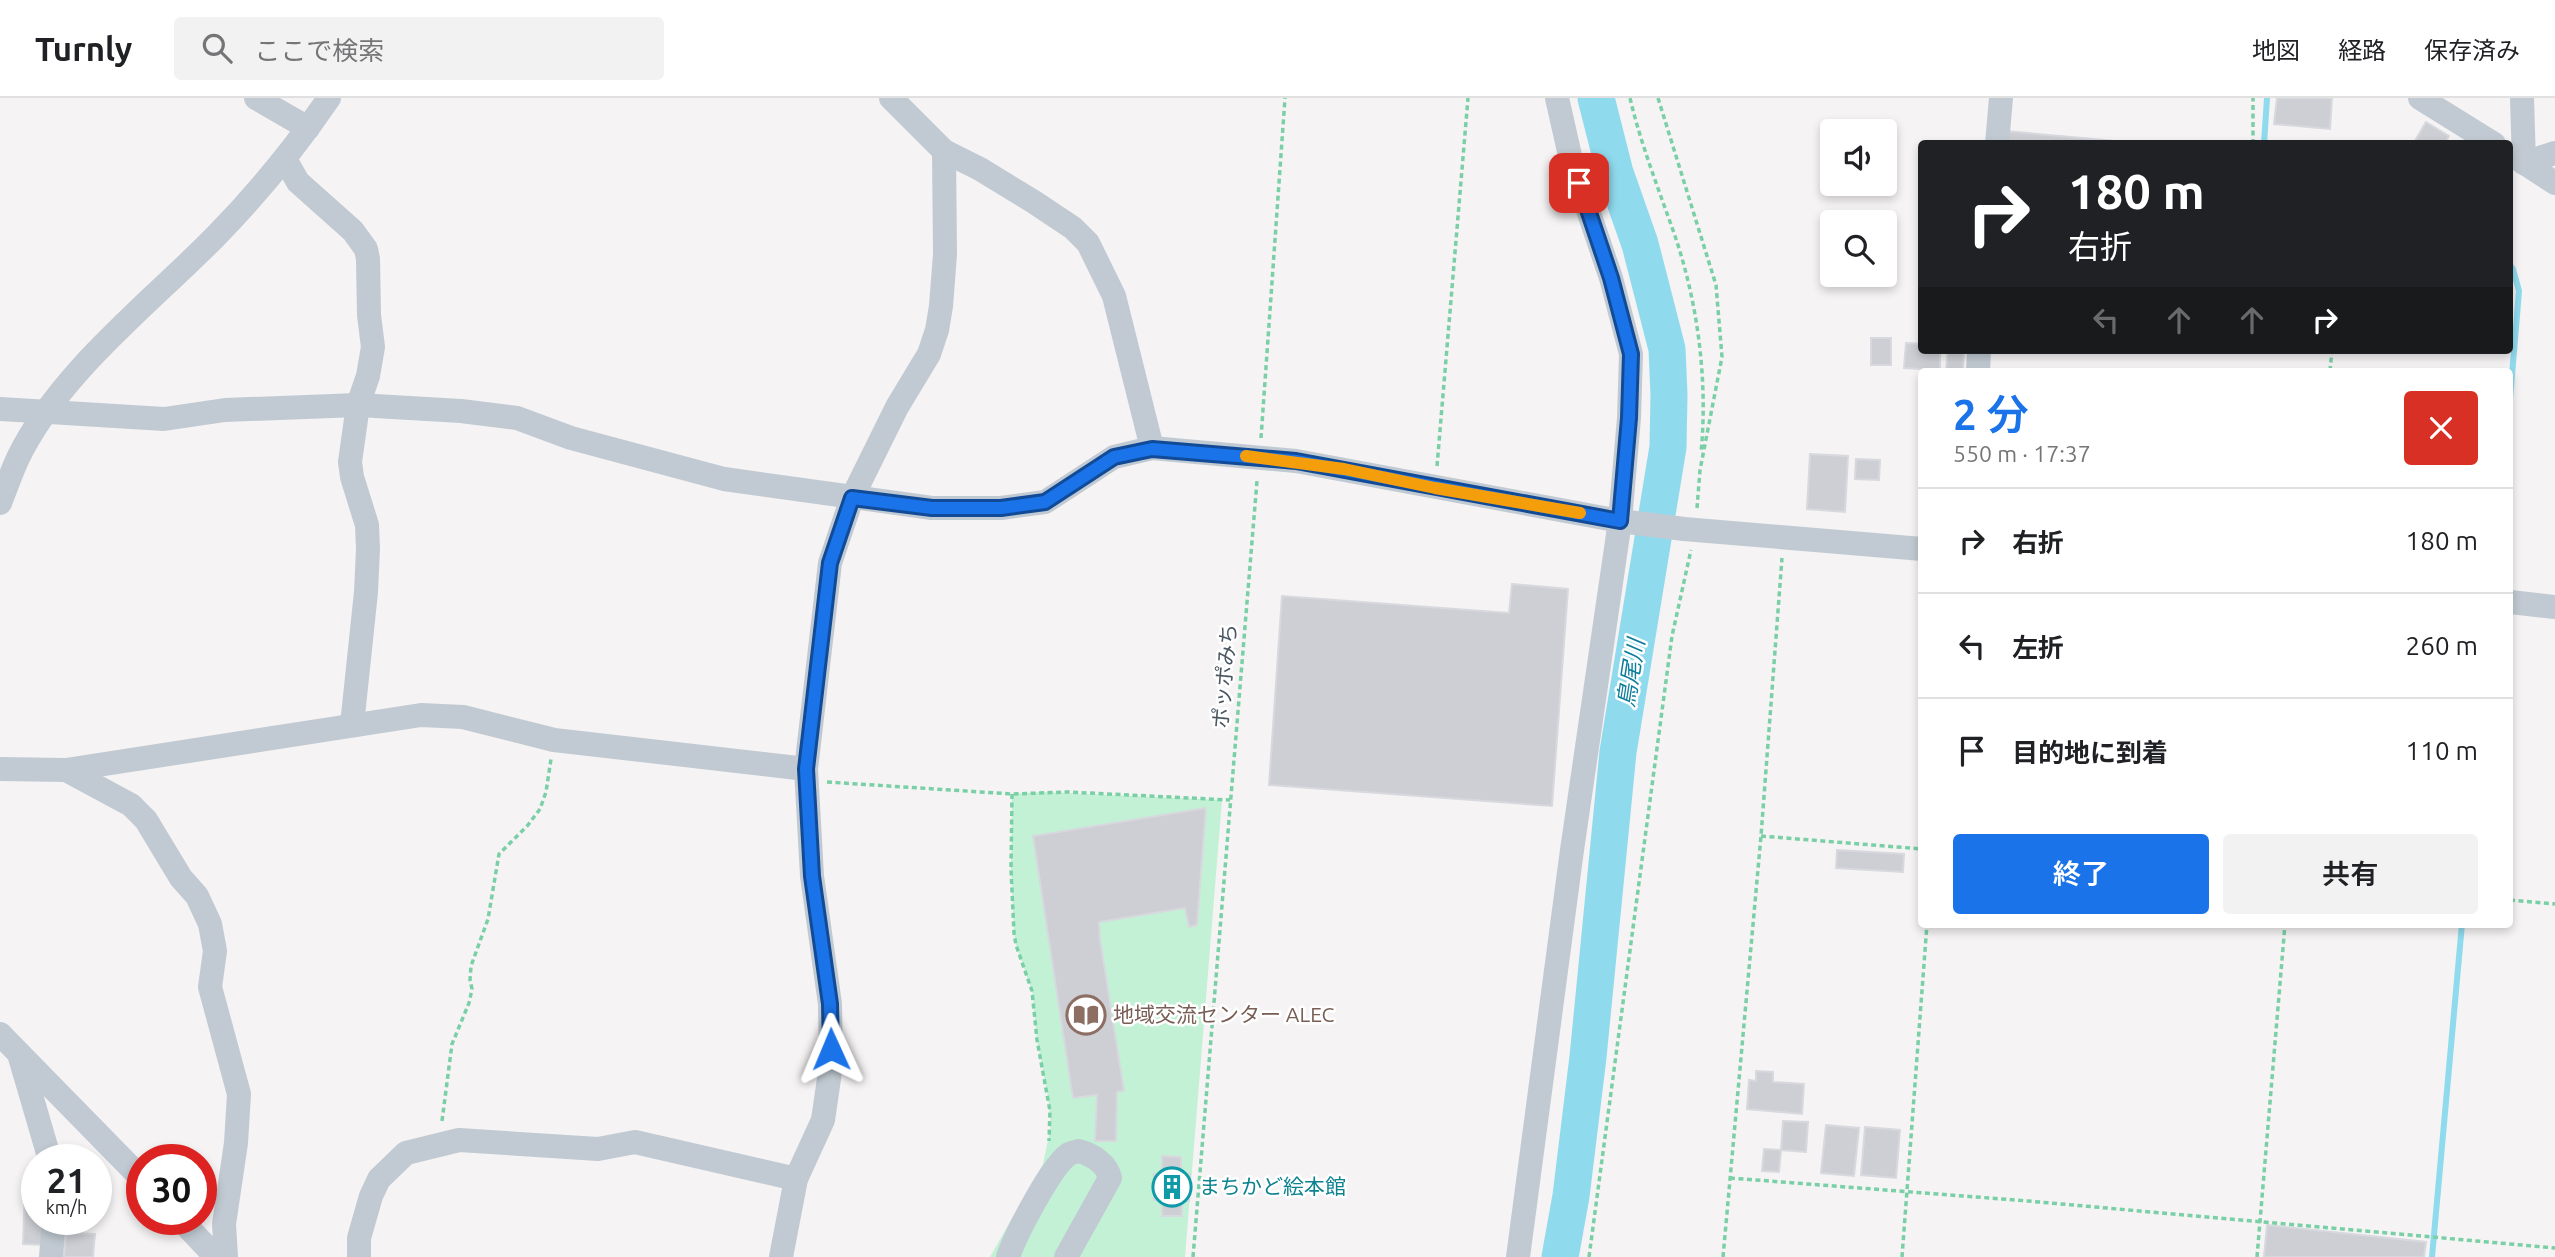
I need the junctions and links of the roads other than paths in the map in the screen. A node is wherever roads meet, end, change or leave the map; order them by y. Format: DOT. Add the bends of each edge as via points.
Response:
graph roads {
  1 [pos="256,98"];
  2 [pos="329,98"];
  3 [pos="891,98"];
  4 [pos="1557,98"];
  5 [pos="2001,98"];
  6 [pos="2420,98"];
  7 [pos="2522,98"];
  8 [pos="308,128"];
  9 [pos="1997,140"];
  10 [pos="2488,140"];
  11 [pos="944,151"];
  12 [pos="2555,153"];
  13 [pos="2517,158"];
  14 [pos="285,159"];
  15 [pos="2555,183"];
  16 [pos="358,405"];
  17 [pos="0,409"];
  18 [pos="48,411"];
  19 [pos="1152,449"];
  20 [pos="852,498"];
  21 [pos="0,503"];
  22 [pos="1625,521"];
  23 [pos="1918,549"];
  24 [pos="2513,602"];
  25 [pos="2555,607"];
  26 [pos="352,725"];
  27 [pos="0,769"];
  28 [pos="66,770"];
  29 [pos="806,775"];
  30 [pos="0,1034"];
  31 [pos="19,1053"];
  32 [pos="45,1144"];
  33 [pos="126,1163"];
  34 [pos="796,1179"];
  35 [pos="53,1235"];
  36 [pos="195,1235"];
  37 [pos="51,1257"];
  38 [pos="216,1257"];
  39 [pos="226,1257"];
  40 [pos="359,1257"];
  41 [pos="781,1257"];
  42 [pos="1007,1257"];
  43 [pos="1066,1257"];
  44 [pos="1518,1257"];
  1 -- 8 [label="street"];
  2 -- 8 [label="street"];
  3 -- 11 [label="street"];
  4 -- 22 [label="street" via="1571,160 1631,354"];
  5 -- 9 [label="street"];
  6 -- 10 [label="street"];
  7 -- 13 [label="street"];
  8 -- 14 [label="street"];
  11 -- 19 [label="street" via="1034,202 1088,243 1114,296"];
  11 -- 20 [label="street" via="945,254 937,330 929,354"];
  12 -- 13 [label="street"];
  13 -- 15 [label="street"];
  14 -- 16 [label="street" via="299,182 353,231 366,249 373,347"];
  14 -- 18 [label="street" via="215,236 85,364"];
  16 -- 18 [label="street" via="225,410 164,419"];
  16 -- 20 [label="street" via="517,418 571,438 724,479"];
  16 -- 26 [label="street" via="350,462 367,525 368,572"];
  17 -- 18 [label="street"];
  18 -- 21 [label="street" via="19,457"];
  19 -- 20 [label="street" via="1114,457 1045,502 1001,508 932,508"];
  19 -- 22 [label="street" via="1344,469"];
  20 -- 29 [label="street" via="830,563"];
  22 -- 23 [label="street"];
  22 -- 44 [label="street" via="1572,849"];
  24 -- 25 [label="street"];
  26 -- 28 [label="street"];
  26 -- 29 [label="street" via="421,715 463,717 554,740"];
  27 -- 28 [label="street"];
  28 -- 39 [label="street" via="131,804 146,820 197,896 210,924 215,951 212,994 239,1094 224,1224"];
  29 -- 34 [label="street" via="812,876 830,1004 831,1065 823,1120"];
  30 -- 31 [label="street"];
  31 -- 32 [label="street"];
  31 -- 33 [label="street"];
  34 -- 40 [label="street" via="635,1142 598,1149 459,1140 406,1153 379,1179 359,1238"];
  34 -- 41 [label="street"];
  35 -- 37 [label="street"];
  36 -- 38 [label="street"];
  42 -- 43 [label="street" via="1056,1169 1067,1155 1079,1151 1097,1160 1110,1178"];
}
